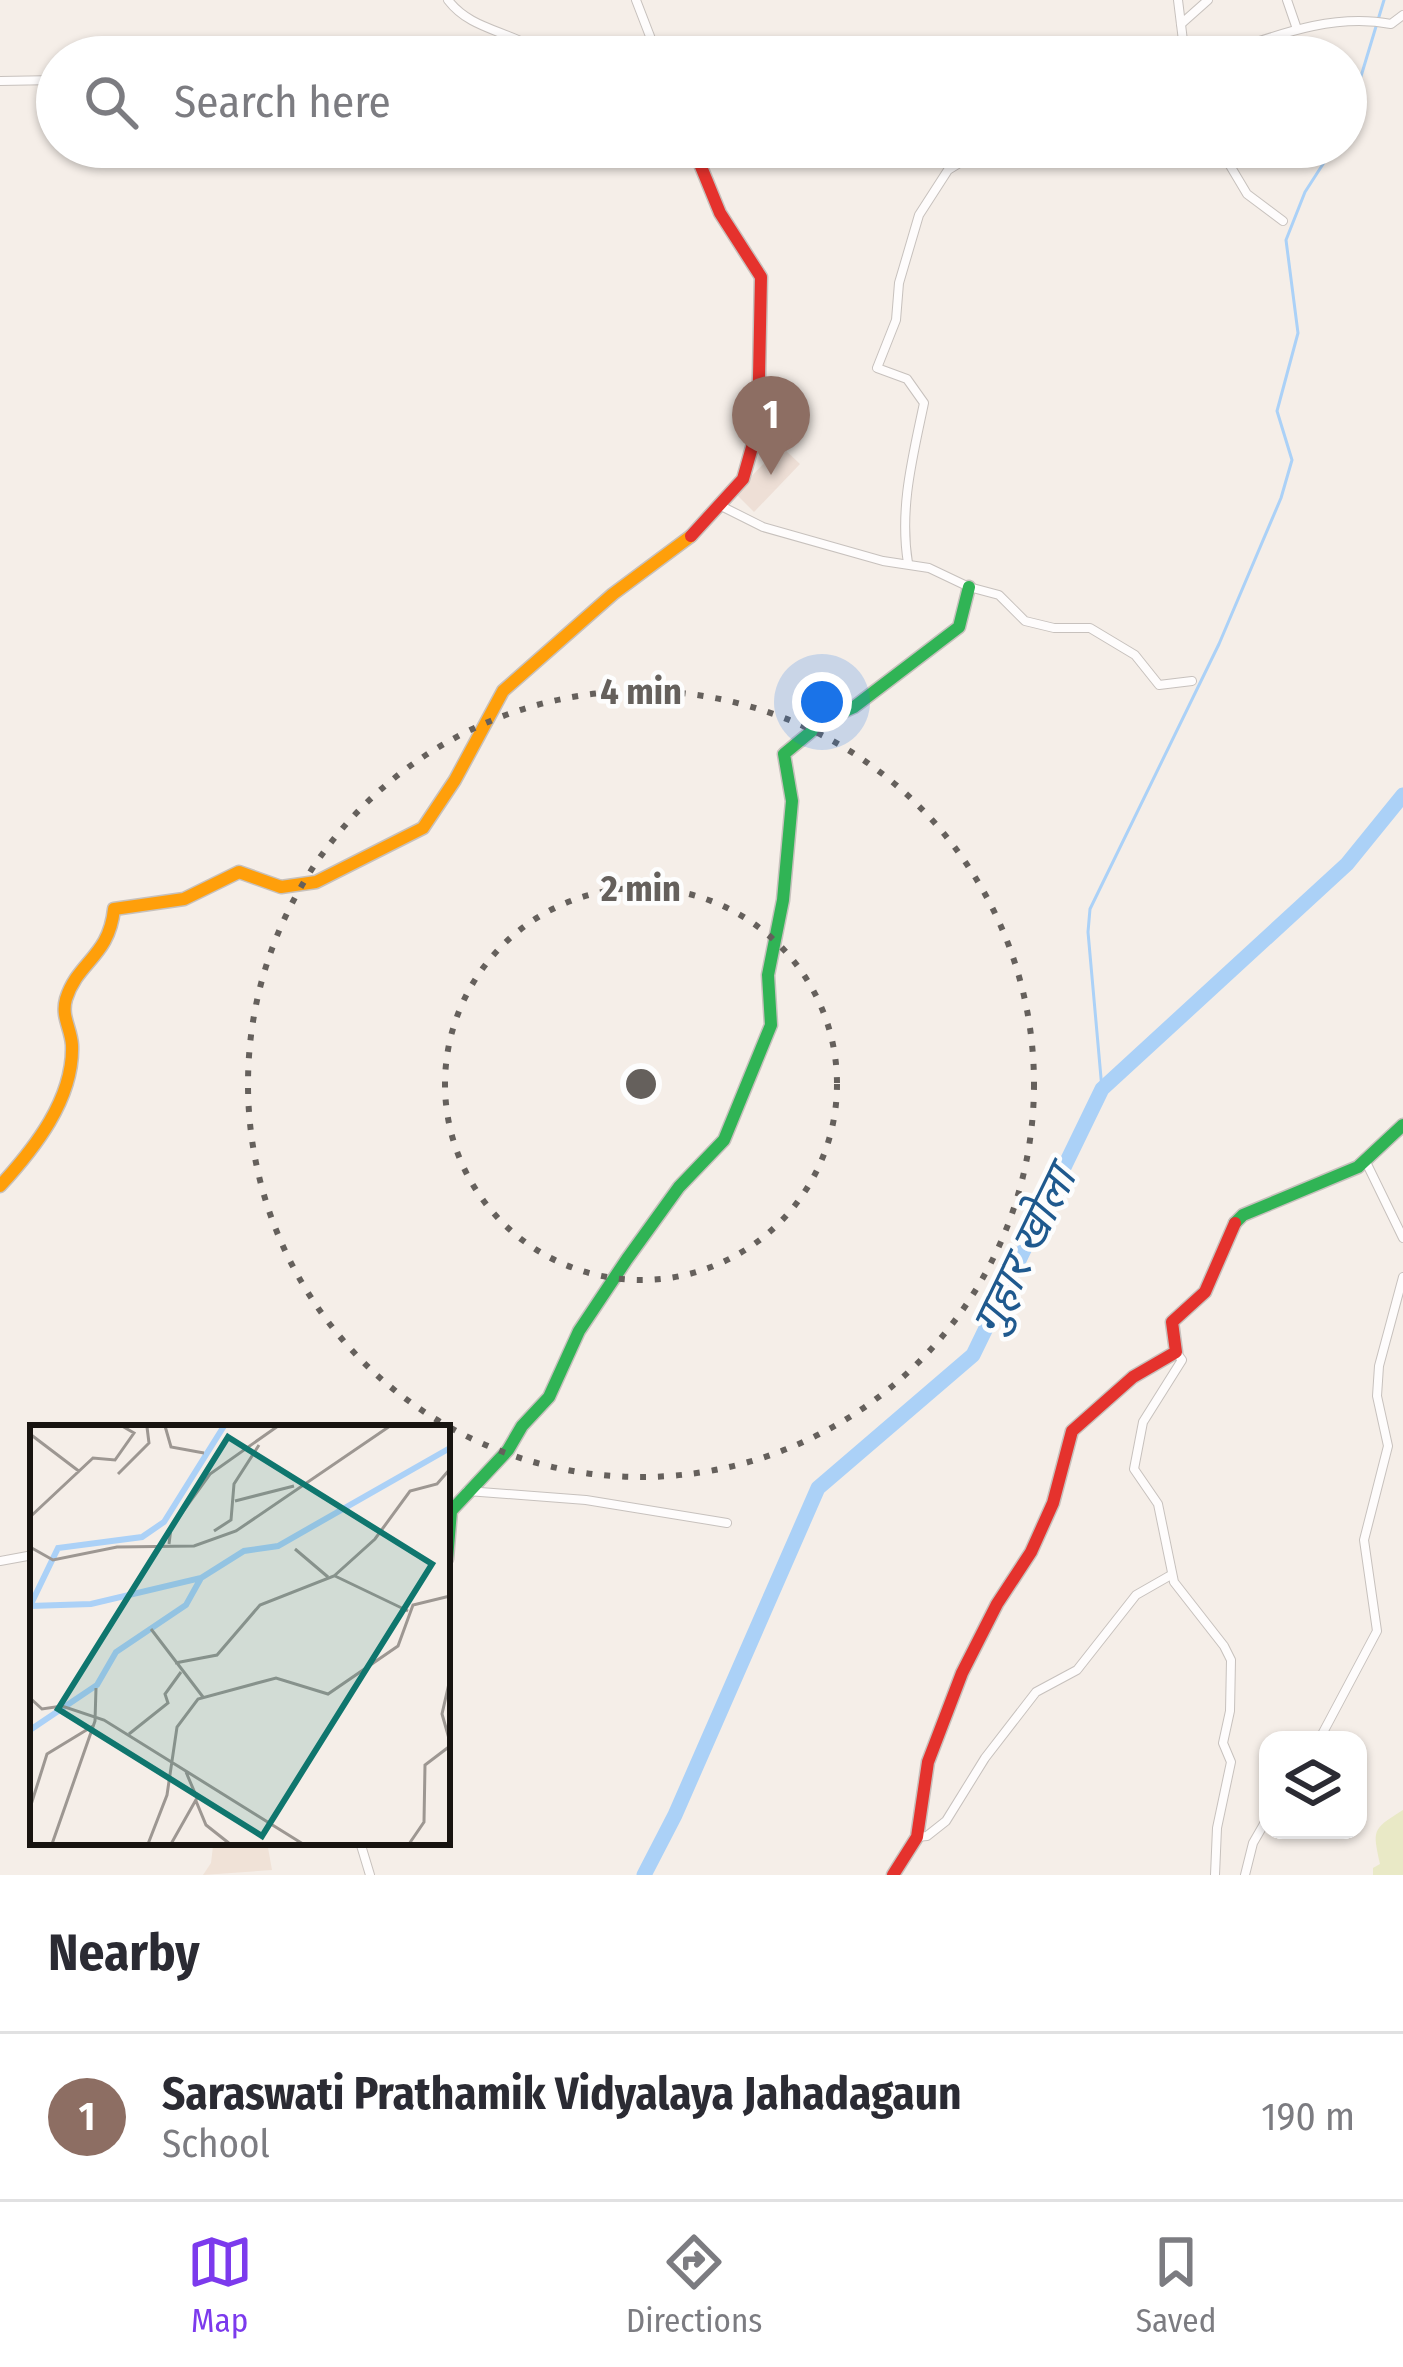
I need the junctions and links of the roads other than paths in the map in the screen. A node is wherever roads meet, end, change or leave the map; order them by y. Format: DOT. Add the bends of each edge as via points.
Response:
graph roads {
  1 [pos="448,0"];
  2 [pos="636,0"];
  3 [pos="1178,0"];
  4 [pos="1208,0"];
  5 [pos="1287,0"];
  6 [pos="1403,15"];
  7 [pos="1180,24"];
  8 [pos="1297,29"];
  9 [pos="509,36"];
  10 [pos="650,36"];
  11 [pos="1182,36"];
  12 [pos="1276,36"];
  13 [pos="36,80"];
  14 [pos="0,81"];
  15 [pos="702,168"];
  16 [pos="951,168"];
  17 [pos="1231,168"];
  18 [pos="1283,221"];
  19 [pos="721,506"];
  20 [pos="908,563"];
  21 [pos="969,587"];
  22 [pos="1192,681"];
  23 [pos="1403,1125"];
  24 [pos="1365,1160"];
  25 [pos="0,1186"];
  26 [pos="1403,1238"];
  27 [pos="1403,1277"];
  28 [pos="1176,1352"];
  29 [pos="466,1491"];
  30 [pos="450,1511"];
  31 [pos="727,1523"];
  32 [pos="30,1556"];
  33 [pos="0,1561"];
  34 [pos="1171,1575"];
  35 [pos="1324,1731"];
  36 [pos="1259,1833"];
  37 [pos="917,1837"];
  38 [pos="361,1845"];
  39 [pos="370,1875"];
  40 [pos="893,1875"];
  41 [pos="1215,1875"];
  42 [pos="1245,1875"];
  1 -- 9 [label="street" via="475,24"];
  2 -- 10 [label="street"];
  3 -- 7 [label="street"];
  4 -- 7 [label="street"];
  5 -- 8 [label="street"];
  6 -- 8 [label="street" via="1391,24 1365,19"];
  7 -- 11 [label="street"];
  8 -- 12 [label="street"];
  13 -- 14 [label="street"];
  15 -- 19 [label="street" via="761,277 758,426 743,479"];
  16 -- 20 [label="street" via="919,215 877,368 907,379 924,403 909,463"];
  17 -- 18 [label="street" via="1246,194"];
  19 -- 20 [label="street" via="763,527"];
  19 -- 25 [label="street" via="503,691 423,828 316,882 280,886 239,872 183,900 114,909 108,939 76,975 63,1012 73,1041 59,1098 28,1157"];
  20 -- 21 [label="street"];
  21 -- 22 [label="street" via="999,596 1025,621 1090,628 1135,656 1159,686"];
  21 -- 29 [label="street" via="959,627 784,754 792,800 768,975 771,1025 724,1140 627,1259 548,1397"];
  23 -- 24 [label="street"];
  24 -- 26 [label="street"];
  24 -- 28 [label="street" via="1234,1224 1205,1292 1172,1322"];
  27 -- 35 [label="street" via="1378,1366 1388,1446 1364,1540 1377,1631"];
  28 -- 34 [label="street" via="1182,1360 1143,1422 1134,1468 1158,1504"];
  28 -- 37 [label="street" via="1133,1377 1072,1431 1046,1520 962,1673 928,1762"];
  29 -- 30 [label="street"];
  29 -- 31 [label="street"];
  32 -- 33 [label="street"];
  34 -- 37 [label="street" via="1136,1595 1077,1670 1036,1692 946,1821"];
  34 -- 41 [label="street" via="1231,1660 1223,1743 1231,1762"];
  36 -- 42 [label="street"];
  37 -- 40 [label="street"];
  38 -- 39 [label="street"];
}
